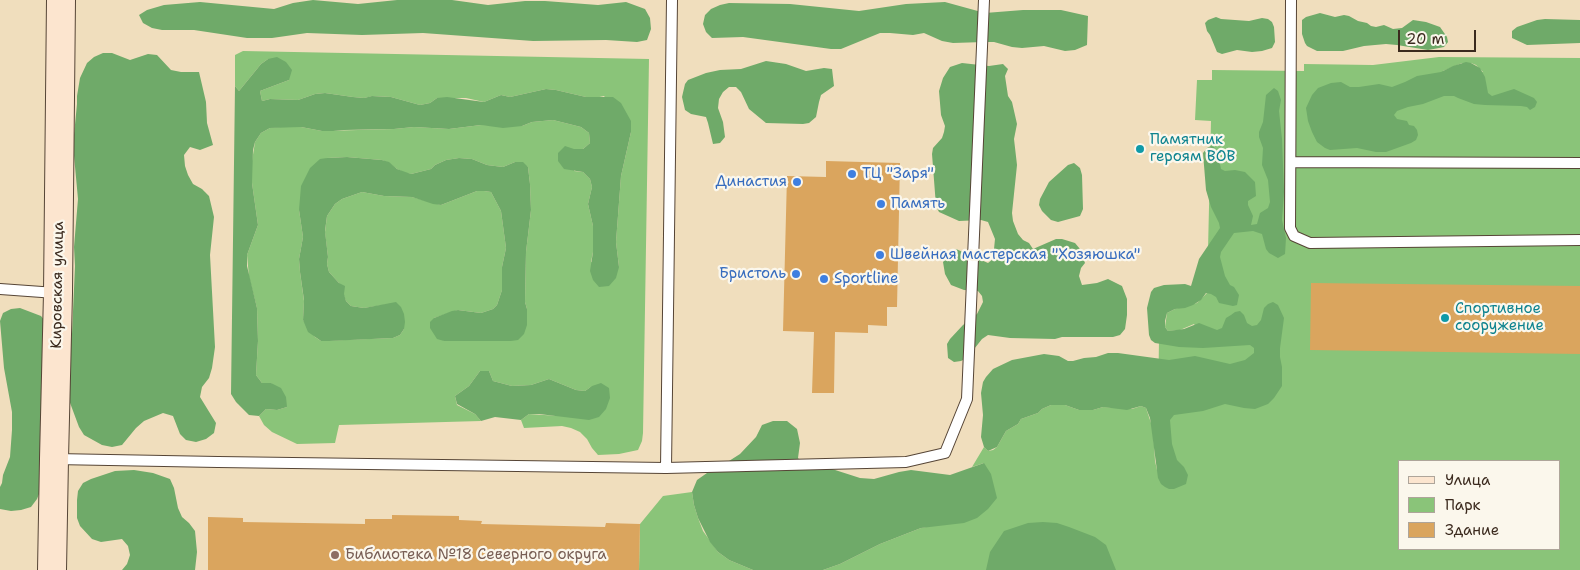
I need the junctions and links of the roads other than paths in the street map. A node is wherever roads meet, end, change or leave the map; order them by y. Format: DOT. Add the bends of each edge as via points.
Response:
graph roads {
  1 [pos="60,0"];
  2 [pos="672,0"];
  3 [pos="984,0"];
  4 [pos="1291,0"];
  5 [pos="1291,162"];
  6 [pos="1580,163"];
  7 [pos="1580,240"];
  8 [pos="0,289"];
  9 [pos="58,293"];
  10 [pos="54,459"];
  11 [pos="666,468"];
  12 [pos="52,570"];
  1 -- 9 [label="street, Кировская улица"];
  2 -- 11 [label="lane"];
  3 -- 11 [label="lane" via="967,399 945,453 906,462"];
  4 -- 5 [label="lane"];
  5 -- 6 [label="lane"];
  5 -- 7 [label="lane" via="1290,228 1294,236 1310,243"];
  8 -- 9 [label="lane"];
  9 -- 10 [label="street, Кировская улица"];
  10 -- 11 [label="lane"];
  10 -- 12 [label="street, Кировская улица"];
}
